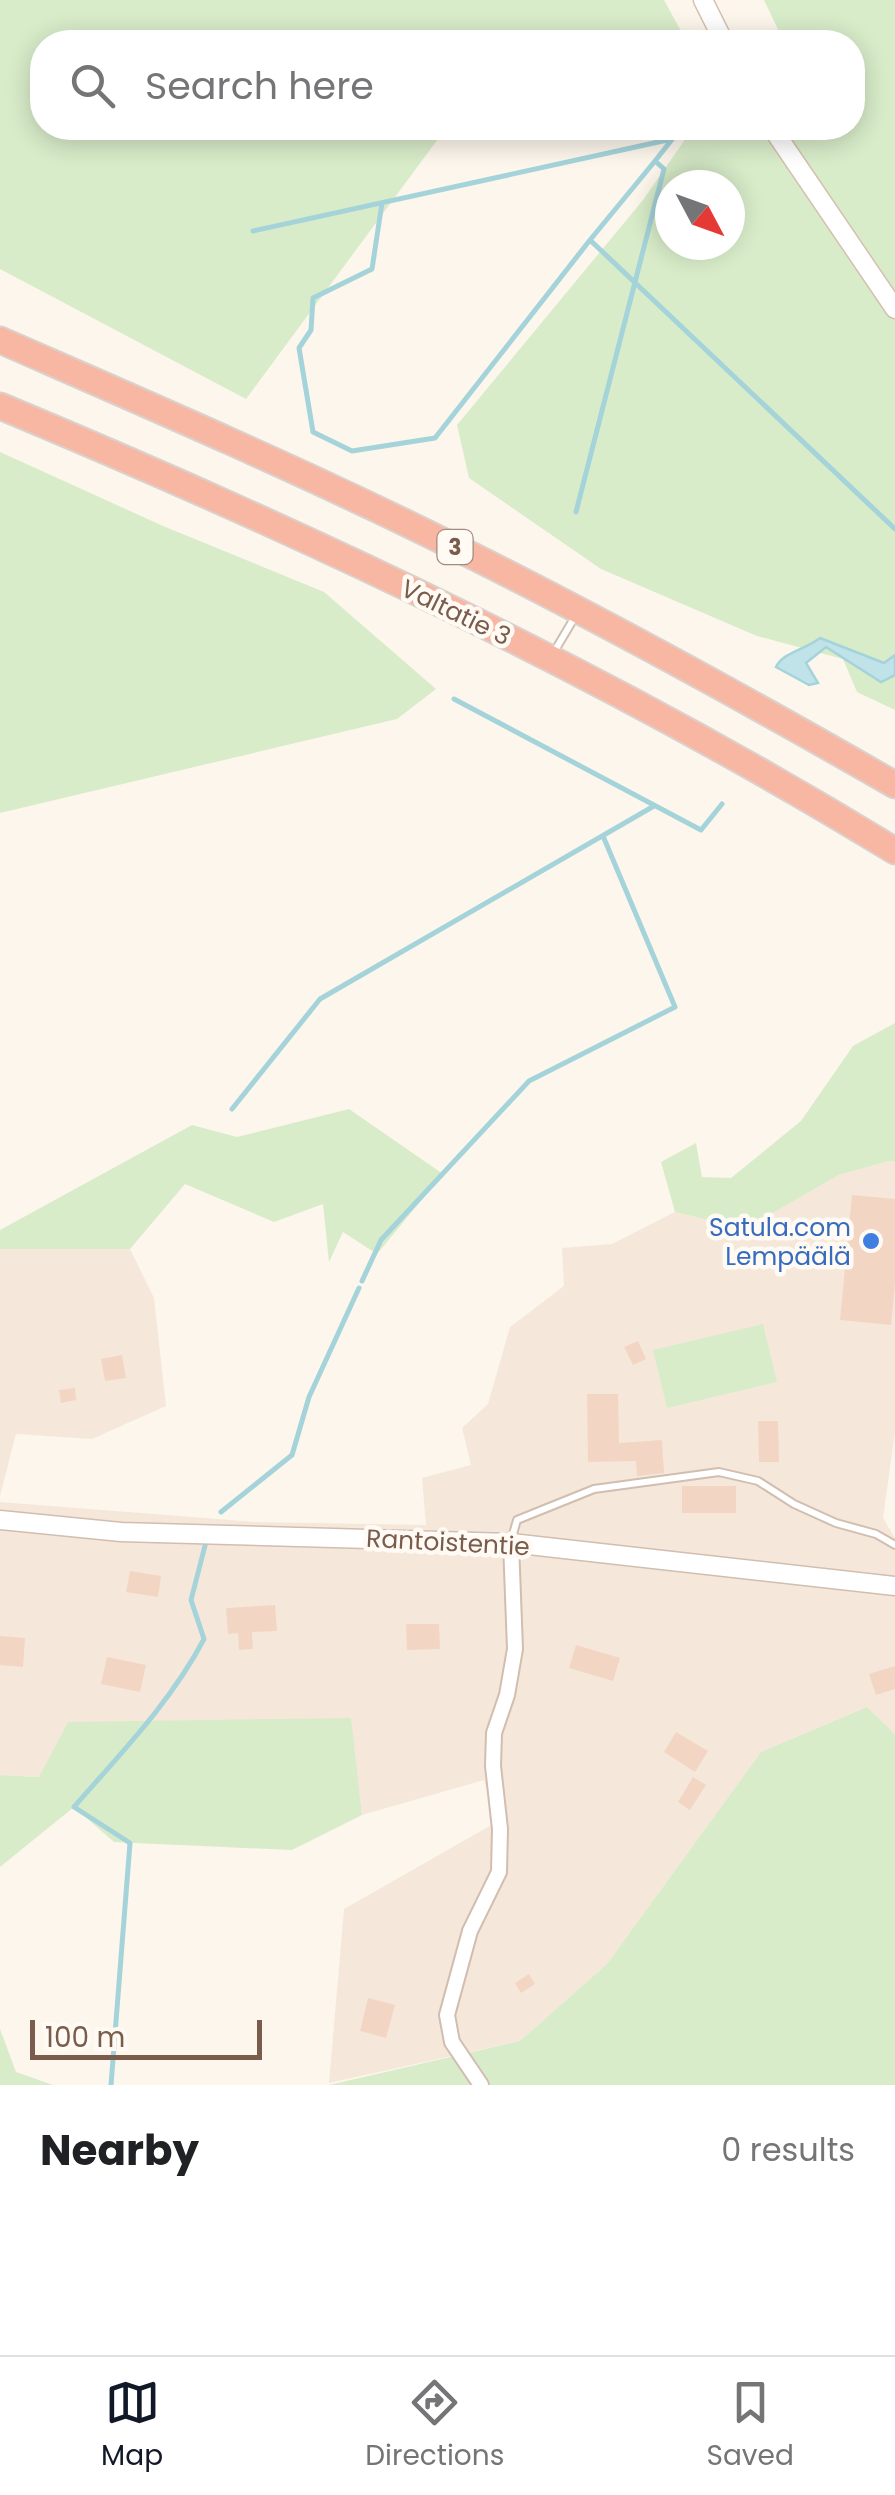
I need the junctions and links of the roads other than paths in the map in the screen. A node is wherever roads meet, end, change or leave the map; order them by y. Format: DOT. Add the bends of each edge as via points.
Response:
graph roads {
  1 [pos="703,0"];
  2 [pos="718,30"];
  3 [pos="780,140"];
  4 [pos="895,308"];
  5 [pos="0,340"];
  6 [pos="0,406"];
  7 [pos="579,610"];
  8 [pos="550,658"];
  9 [pos="895,785"];
  10 [pos="895,851"];
  11 [pos="0,1520"];
  12 [pos="511,1543"];
  13 [pos="895,1545"];
  14 [pos="895,1586"];
  15 [pos="480,2085"];
  1 -- 2 [label="street"];
  3 -- 4 [label="street"];
  5 -- 7 [label="highway, 3" via="390,515"];
  6 -- 8 [label="highway, Valtatie 3 / 3" via="176,479"];
  7 -- 8 [label="lane"];
  7 -- 9 [label="highway, 3"];
  8 -- 10 [label="highway, Valtatie 3 / 3"];
  11 -- 12 [label="street, Rantoistentie" via="121,1532"];
  12 -- 13 [label="lane" via="517,1520 594,1489 719,1472 758,1481 808,1510"];
  12 -- 14 [label="street, Rantoistentie"];
  12 -- 15 [label="street" via="515,1649 494,1733 498,1872 470,1931 447,2015 452,2042"];
}
